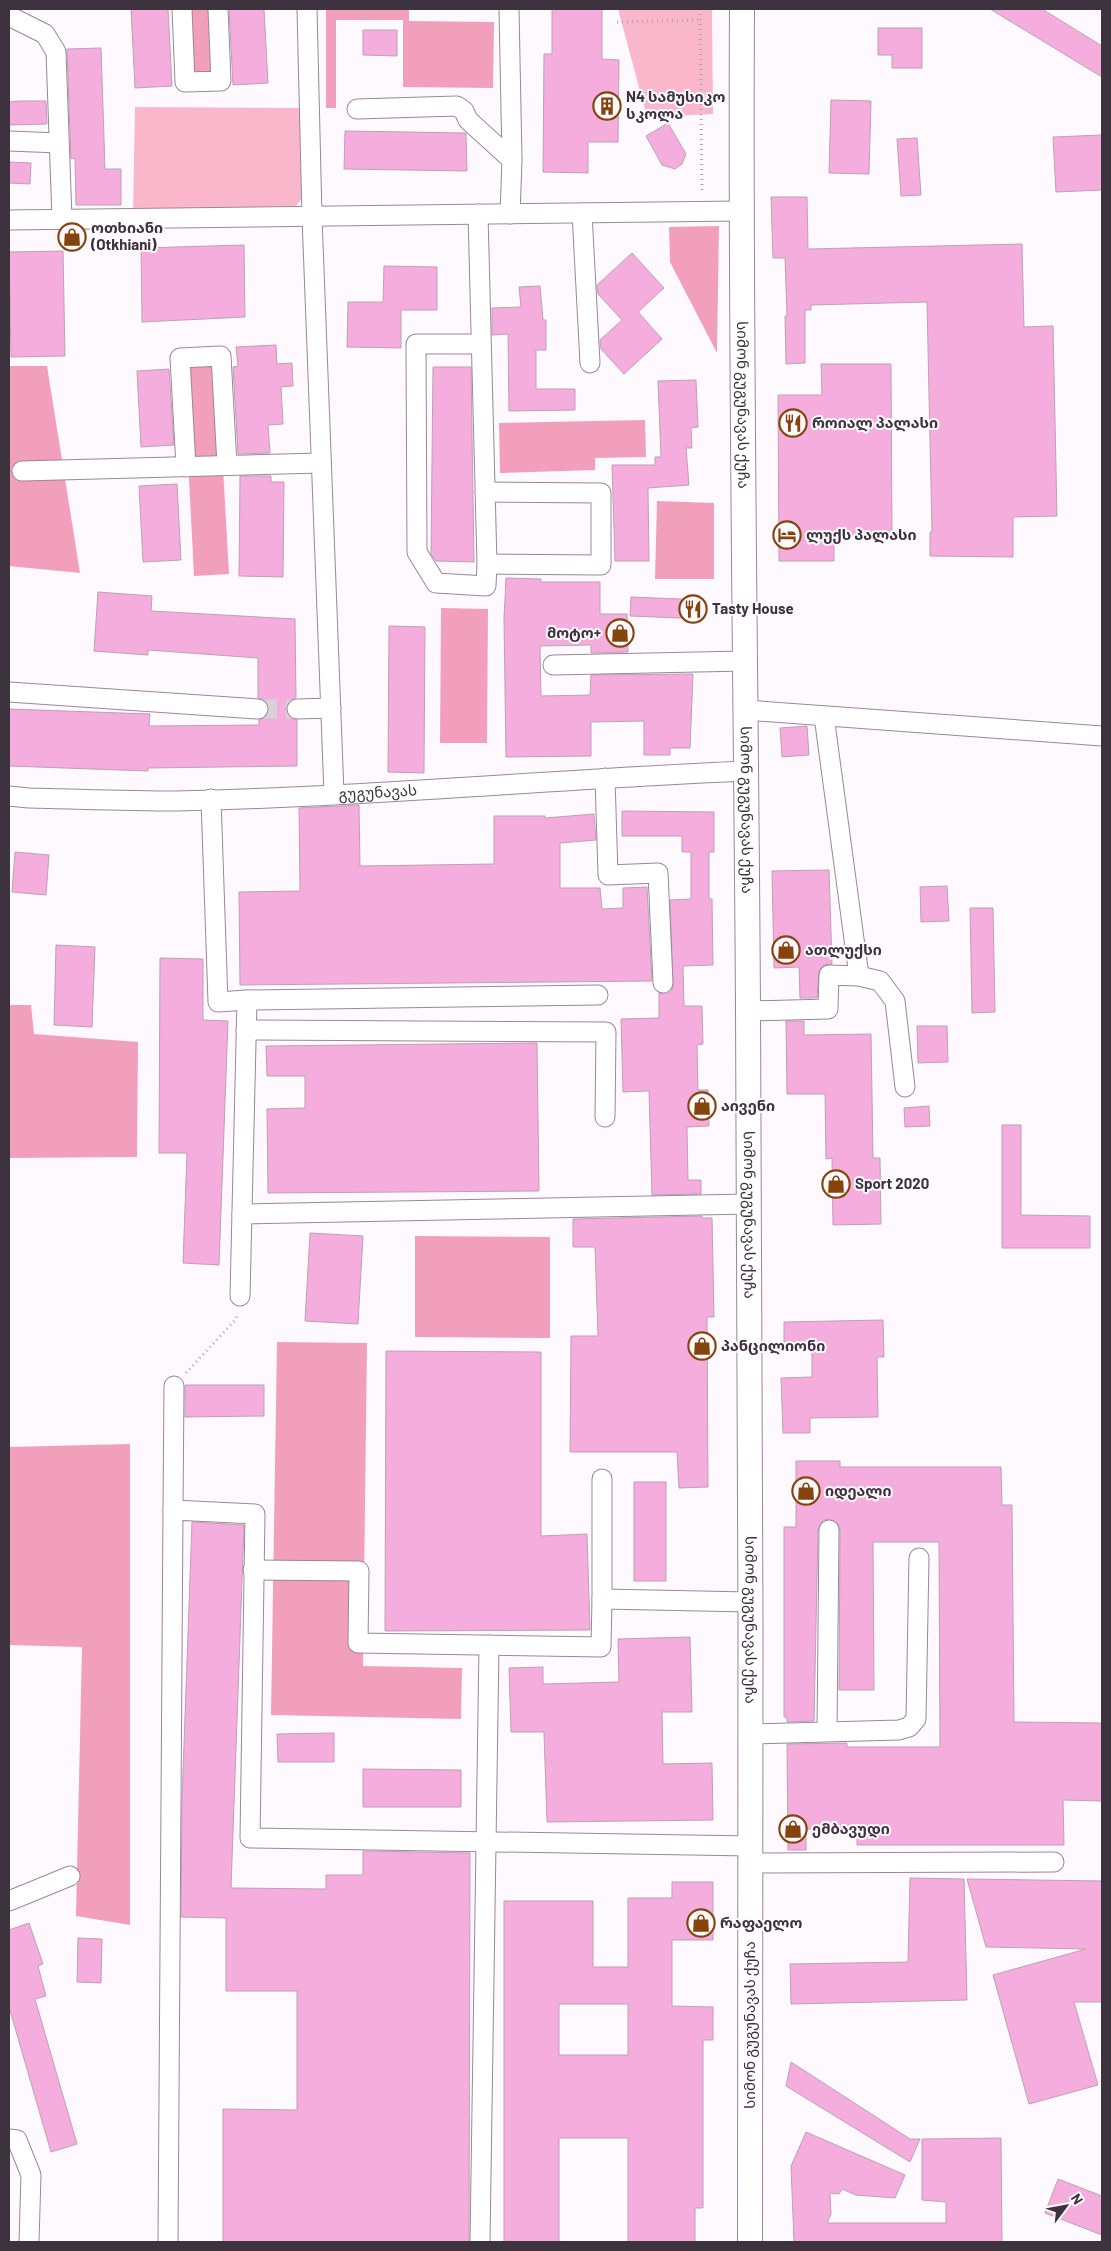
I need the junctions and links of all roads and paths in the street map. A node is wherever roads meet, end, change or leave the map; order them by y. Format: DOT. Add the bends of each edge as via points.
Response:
graph roads {
  1 [pos="182,9"];
  2 [pos="218,9"];
  3 [pos="307,9"];
  4 [pos="509,9"];
  5 [pos="700,9"];
  6 [pos="742,9"];
  7 [pos="9,16"];
  8 [pos="700,20"];
  9 [pos="617,22"];
  10 [pos="357,109"];
  11 [pos="9,141"];
  12 [pos="59,143"];
  13 [pos="512,160"];
  14 [pos="702,211"];
  15 [pos="740,211"];
  16 [pos="582,213"];
  17 [pos="478,214"];
  18 [pos="510,214"];
  19 [pos="312,217"];
  20 [pos="62,219"];
  21 [pos="9,220"];
  22 [pos="481,344"];
  23 [pos="590,363"];
  24 [pos="321,463"];
  25 [pos="227,465"];
  26 [pos="186,467"];
  27 [pos="22,471"];
  28 [pos="485,492"];
  29 [pos="486,564"];
  30 [pos="745,661"];
  31 [pos="553,665"];
  32 [pos="9,692"];
  33 [pos="331,708"];
  34 [pos="258,709"];
  35 [pos="296,709"];
  36 [pos="746,710"];
  37 [pos="824,716"];
  38 [pos="1102,736"];
  39 [pos="746,771"];
  40 [pos="604,778"];
  41 [pos="334,794"];
  42 [pos="9,796"];
  43 [pos="212,799"];
  44 [pos="859,976"];
  45 [pos="663,983"];
  46 [pos="598,995"];
  47 [pos="247,1000"];
  48 [pos="748,1011"];
  49 [pos="246,1030"];
  50 [pos="905,1086"];
  51 [pos="605,1117"];
  52 [pos="749,1204"];
  53 [pos="242,1214"];
  54 [pos="240,1296"];
  55 [pos="174,1386"];
  56 [pos="602,1479"];
  57 [pos="173,1510"];
  58 [pos="829,1530"];
  59 [pos="919,1558"];
  60 [pos="253,1570"];
  61 [pos="602,1599"];
  62 [pos="750,1602"];
  63 [pos="489,1645"];
  64 [pos="827,1731"];
  65 [pos="750,1734"];
  66 [pos="487,1842"];
  67 [pos="751,1854"];
  68 [pos="1054,1862"];
  69 [pos="70,1876"];
  70 [pos="9,1901"];
  71 [pos="9,2139"];
  72 [pos="29,2242"];
  73 [pos="168,2242"];
  74 [pos="480,2242"];
  75 [pos="750,2242"];
  1 -- 2 [label="street" via="184,82 221,81"];
  3 -- 19 [label="street"];
  4 -- 13 [label="street"];
  5 -- 8 [label="path"];
  6 -- 15 [label="main road, სიმონ გუგუნავას ქუჩა"];
  7 -- 12 [label="street" via="45,34 56,52"];
  8 -- 9 [label="path"];
  8 -- 14 [label="path"];
  10 -- 13 [label="street" via="457,106"];
  11 -- 12 [label="street"];
  12 -- 20 [label="street"];
  13 -- 18 [label="street"];
  14 -- 15 [label="street"];
  14 -- 16 [label="street"];
  15 -- 30 [label="main road, სიმონ გუგუნავას ქუჩა"];
  16 -- 18 [label="street"];
  16 -- 23 [label="street"];
  17 -- 18 [label="street"];
  17 -- 19 [label="street"];
  17 -- 22 [label="street"];
  19 -- 20 [label="street"];
  19 -- 24 [label="street"];
  20 -- 21 [label="street"];
  22 -- 28 [label="street"];
  22 -- 29 [label="street" via="416,344 417,552 436,583 486,586"];
  24 -- 25 [label="street"];
  24 -- 33 [label="street"];
  25 -- 26 [label="street"];
  25 -- 26 [label="street" via="221,356 180,358"];
  26 -- 27 [label="street"];
  28 -- 29 [label="street"];
  28 -- 29 [label="street" via="601,493 601,565"];
  30 -- 31 [label="street"];
  30 -- 36 [label="main road, სიმონ გუგუნავას ქუჩა"];
  32 -- 34 [label="street"];
  33 -- 35 [label="street"];
  33 -- 41 [label="street"];
  36 -- 37 [label="street"];
  36 -- 39 [label="main road, სიმონ გუგუნავას ქუჩა"];
  37 -- 38 [label="street"];
  37 -- 44 [label="street"];
  39 -- 40 [label="street, გუგუნავას"];
  39 -- 48 [label="main road, სიმონ გუგუნავას ქუჩა"];
  40 -- 41 [label="street, გუგუნავას"];
  40 -- 45 [label="street" via="608,875 658,874"];
  41 -- 43 [label="street, გუგუნავას"];
  42 -- 43 [label="street, გუგუნავას"];
  43 -- 47 [label="street" via="218,1002"];
  44 -- 48 [label="street" via="829,975 828,1009"];
  44 -- 50 [label="street" via="880,981 895,1001"];
  46 -- 47 [label="street"];
  47 -- 49 [label="street"];
  48 -- 52 [label="main road, სიმონ გუგუნავას ქუჩა"];
  49 -- 51 [label="street" via="606,1032"];
  49 -- 53 [label="street"];
  52 -- 53 [label="street"];
  52 -- 62 [label="main road, სიმონ გუგუნავას ქუჩა"];
  53 -- 54 [label="street"];
  54 -- 55 [label="path" via="236,1318"];
  55 -- 57 [label="street"];
  56 -- 61 [label="street"];
  57 -- 60 [label="street" via="255,1514"];
  57 -- 73 [label="street"];
  58 -- 64 [label="street"];
  59 -- 64 [label="street" via="916,1719 910,1727 899,1730"];
  60 -- 63 [label="street" via="359,1571 358,1643"];
  60 -- 66 [label="street" via="250,1838"];
  61 -- 62 [label="street"];
  61 -- 63 [label="street" via="601,1647"];
  62 -- 65 [label="main road, სიმონ გუგუნავას ქუჩა"];
  63 -- 66 [label="street"];
  64 -- 65 [label="street"];
  65 -- 67 [label="main road, სიმონ გუგუნავას ქუჩა"];
  66 -- 67 [label="street"];
  66 -- 74 [label="street"];
  67 -- 68 [label="street"];
  67 -- 75 [label="main road, სიმონ გუგუნავას ქუჩა"];
  69 -- 70 [label="street"];
  71 -- 72 [label="street" via="17,2140 31,2175"];
}
